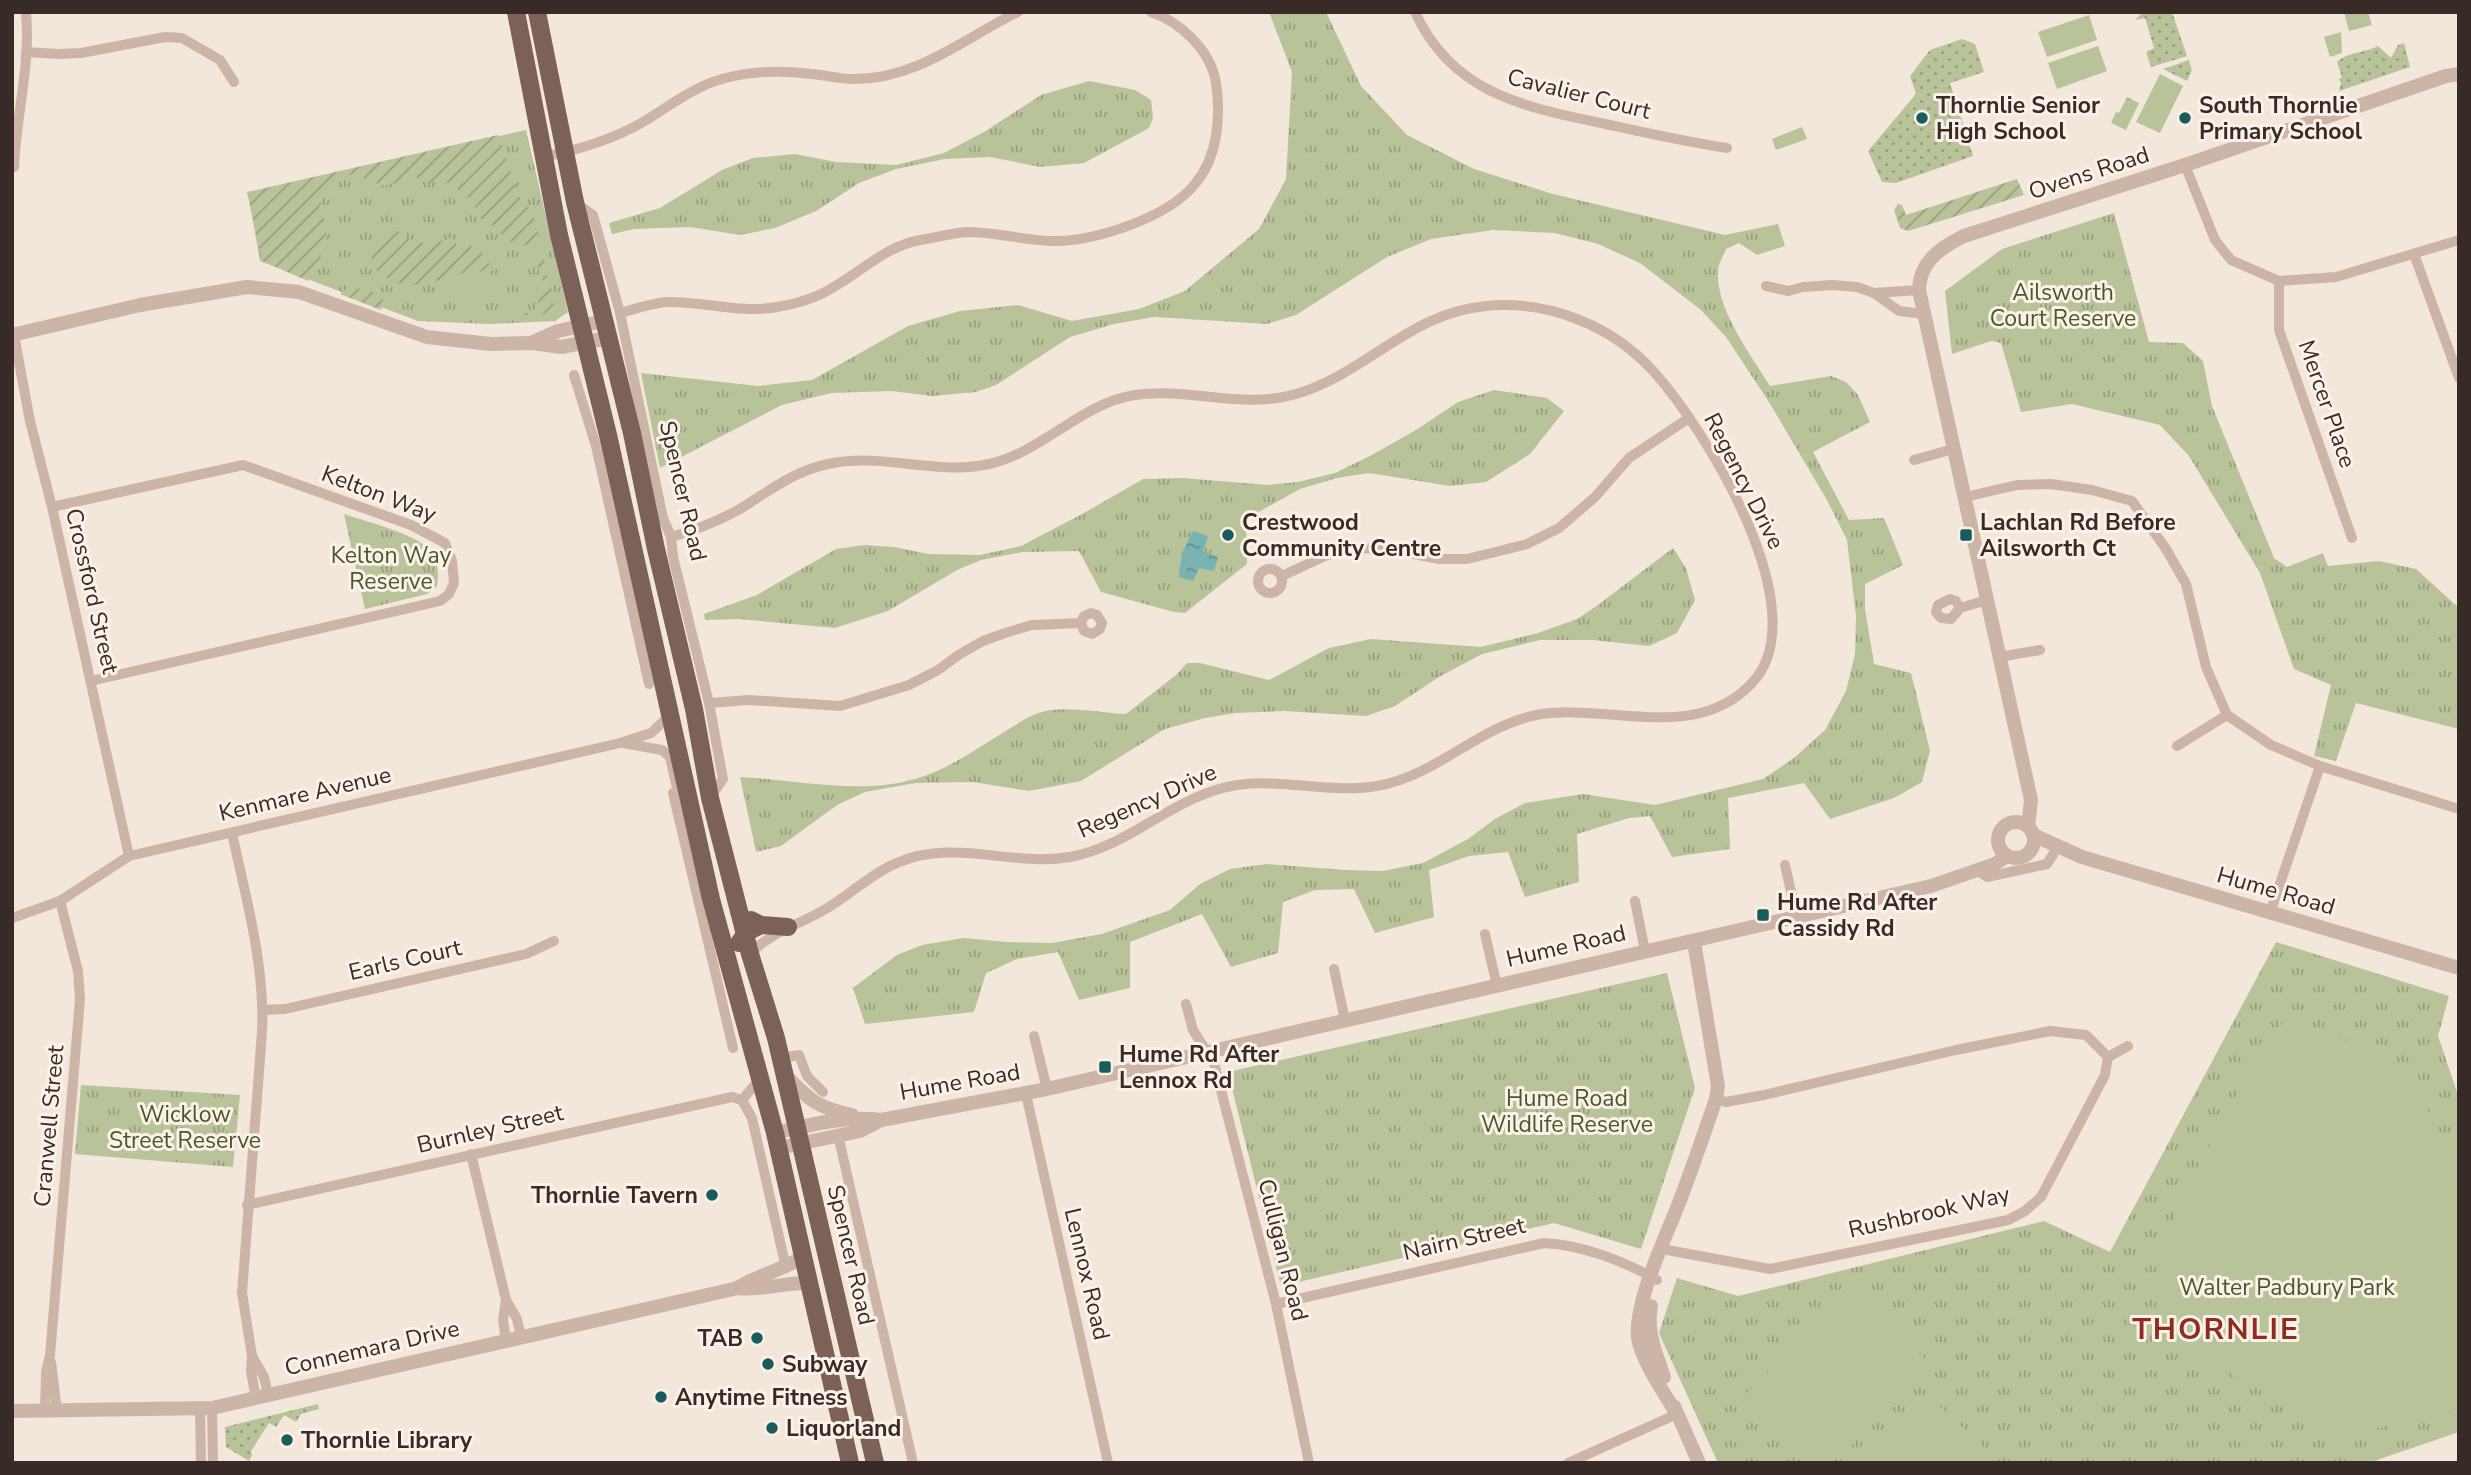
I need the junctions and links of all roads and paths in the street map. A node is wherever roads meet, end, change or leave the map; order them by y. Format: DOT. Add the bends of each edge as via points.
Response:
graph roads {
  1 [pos="26,12"];
  2 [pos="516,12"];
  3 [pos="528,12"];
  4 [pos="537,12"];
  5 [pos="1018,12"];
  6 [pos="1151,12"];
  7 [pos="1415,12"];
  8 [pos="26,52"];
  9 [pos="2459,66"];
  10 [pos="2452,75"];
  11 [pos="528,78"];
  12 [pos="234,82"];
  13 [pos="1727,148"];
  14 [pos="565,153"];
  15 [pos="543,157"];
  16 [pos="2185,165"];
  17 [pos="14,167"];
  18 [pos="2459,240"];
  19 [pos="2414,254"];
  20 [pos="2279,281"];
  21 [pos="1766,286"];
  22 [pos="1919,290"];
  23 [pos="1874,293"];
  24 [pos="1924,314"];
  25 [pos="611,324"];
  26 [pos="583,334"];
  27 [pos="13,335"];
  28 [pos="574,375"];
  29 [pos="2459,378"];
  30 [pos="1689,418"];
  31 [pos="602,440"];
  32 [pos="1953,449"];
  33 [pos="1914,460"];
  34 [pos="1965,497"];
  35 [pos="52,507"];
  36 [pos="671,537"];
  37 [pos="2352,538"];
  38 [pos="1282,576"];
  39 [pos="1987,600"];
  40 [pos="1961,608"];
  41 [pos="1081,623"];
  42 [pos="637,634"];
  43 [pos="656,646"];
  44 [pos="2040,650"];
  45 [pos="1999,657"];
  46 [pos="91,681"];
  47 [pos="649,684"];
  48 [pos="701,706"];
  49 [pos="671,714"];
  50 [pos="2227,715"];
  51 [pos="620,743"];
  52 [pos="2177,746"];
  53 [pos="2320,766"];
  54 [pos="2027,785"];
  55 [pos="673,793"];
  56 [pos="692,804"];
  57 [pos="2459,809"];
  58 [pos="716,820"];
  59 [pos="2009,824"];
  60 [pos="232,833"];
  61 [pos="2031,837"];
  62 [pos="1998,842"];
  63 [pos="2054,853"];
  64 [pos="129,856"];
  65 [pos="2007,856"];
  66 [pos="2082,857"];
  67 [pos="1785,865"];
  68 [pos="697,866"];
  69 [pos="1973,872"];
  70 [pos="61,901"];
  71 [pos="1635,901"];
  72 [pos="2270,913"];
  73 [pos="12,918"];
  74 [pos="1797,918"];
  75 [pos="761,925"];
  76 [pos="788,927"];
  77 [pos="745,934"];
  78 [pos="1485,934"];
  79 [pos="554,942"];
  80 [pos="1689,943"];
  81 [pos="1645,951"];
  82 [pos="750,954"];
  83 [pos="2459,968"];
  84 [pos="1334,969"];
  85 [pos="1497,986"];
  86 [pos="1186,1004"];
  87 [pos="263,1010"];
  88 [pos="1345,1020"];
  89 [pos="1034,1036"];
  90 [pos="2128,1046"];
  91 [pos="733,1048"];
  92 [pos="1205,1051"];
  93 [pos="2108,1057"];
  94 [pos="783,1066"];
  95 [pos="760,1079"];
  96 [pos="1047,1089"];
  97 [pos="823,1093"];
  98 [pos="1026,1094"];
  99 [pos="1716,1099"];
  100 [pos="742,1100"];
  101 [pos="863,1118"];
  102 [pos="881,1120"];
  103 [pos="799,1135"];
  104 [pos="838,1135"];
  105 [pos="777,1140"];
  106 [pos="471,1154"];
  107 [pos="1682,1196"];
  108 [pos="247,1205"];
  109 [pos="1667,1250"];
  110 [pos="803,1257"];
  111 [pos="786,1268"];
  112 [pos="1654,1278"];
  113 [pos="809,1283"];
  114 [pos="738,1288"];
  115 [pos="506,1300"];
  116 [pos="837,1304"];
  117 [pos="1276,1304"];
  118 [pos="522,1337"];
  119 [pos="506,1340"];
  120 [pos="262,1397"];
  121 [pos="206,1409"];
  122 [pos="12,1411"];
  123 [pos="51,1411"];
  124 [pos="1677,1414"];
  125 [pos="849,1455"];
  126 [pos="201,1463"];
  127 [pos="213,1463"];
  128 [pos="875,1463"];
  129 [pos="912,1463"];
  130 [pos="1108,1463"];
  131 [pos="1309,1463"];
  132 [pos="1568,1463"];
  133 [pos="1699,1463"];
  1 -- 8 [label="street"];
  2 -- 11 [label="main road, Spencer Road"];
  3 -- 11 [label="main road" via="540,77 536,82"];
  4 -- 14 [label="main road, Spencer Road"];
  5 -- 14 [label="street" via="926,64 891,75 853,79 761,71 720,79 641,123"];
  6 -- 25 [label="street" via="1169,18 1200,48 1215,79 1219,109 1208,162 1195,185 1167,207 1123,230 1080,238 1053,241 965,232 912,242 831,289 778,307 747,310 665,302"];
  7 -- 13 [label="street, Cavalier Court" via="1452,65 1489,92 1530,108"];
  8 -- 12 [label="street" via="81,53 182,38 219,60"];
  8 -- 17 [label="street"];
  9 -- 10 [label="street, Ovens Road"];
  10 -- 16 [label="street, Ovens Road"];
  11 -- 15 [label="main road, Spencer Road"];
  14 -- 15 [label="street"];
  14 -- 25 [label="main road, Spencer Road"];
  15 -- 26 [label="main road, Spencer Road"];
  16 -- 20 [label="street" via="2215,240 2231,260"];
  16 -- 22 [label="street, Ovens Road" via="1964,236 1942,247 1927,262"];
  18 -- 19 [label="street"];
  19 -- 20 [label="street" via="2336,277"];
  19 -- 29 [label="street"];
  20 -- 37 [label="street, Mercer Place" via="2279,330"];
  21 -- 23 [label="street" via="1788,291 1857,286"];
  22 -- 23 [label="street"];
  22 -- 24 [label="street"];
  23 -- 24 [label="street" via="1899,312"];
  24 -- 32 [label="street"];
  25 -- 26 [label="street"];
  25 -- 36 [label="street, Spencer Road"];
  25 -- 48 [label="main road, Spencer Road"];
  26 -- 27 [label="street" via="561,347 427,337 299,292 247,287 140,305"];
  26 -- 31 [label="main road, Spencer Road"];
  27 -- 35 [label="street, Crossford Street"];
  28 -- 31 [label="street, Spencer Road"];
  30 -- 36 [label="street, Regency Drive" via="1636,352 1599,328 1555,312 1487,306 1419,325 1339,378 1287,397 1128,396 1087,413 1018,454 988,464 835,462 793,476 706,526"];
  30 -- 38 [label="street" via="1629,458 1595,497 1559,528 1527,544 1467,559 1360,548 1327,555"];
  30 -- 76 [label="street, Regency Drive" via="1753,535 1772,602 1770,653 1762,671 1739,695 1719,706 1669,718 1583,711 1526,717 1430,768 1377,786 1240,784 1217,789 1123,840 1069,857 1040,860 975,852 901,860 827,908"];
  31 -- 42 [label="street, Spencer Road"];
  31 -- 43 [label="main road, Spencer Road"];
  32 -- 33 [label="street"];
  32 -- 34 [label="street"];
  34 -- 39 [label="street"];
  34 -- 50 [label="street" via="2017,485 2051,484 2132,501 2186,584 2206,667"];
  35 -- 46 [label="street, Crossford Street"];
  35 -- 46 [label="street, Kelton Way" via="243,466 411,525 445,543 452,561 454,583 440,601"];
  36 -- 48 [label="street, Spencer Road"];
  39 -- 40 [label="street"];
  39 -- 45 [label="street"];
  41 -- 48 [label="street" via="1032,625 1008,632 983,641 909,685 840,706 749,699"];
  42 -- 43 [label="street"];
  42 -- 47 [label="street, Spencer Road"];
  43 -- 49 [label="main road, Spencer Road"];
  44 -- 45 [label="street"];
  45 -- 54 [label="street"];
  46 -- 64 [label="street, Crossford Street"];
  48 -- 58 [label="main road, Spencer Road"];
  48 -- 68 [label="main road" via="689,735 716,857"];
  49 -- 51 [label="street, Kenmare Avenue" via="651,733"];
  49 -- 56 [label="main road, Spencer Road"];
  50 -- 52 [label="street"];
  50 -- 53 [label="street" via="2271,745"];
  51 -- 56 [label="street, Kenmare Avenue" via="662,750 670,757 677,788"];
  51 -- 60 [label="street, Kenmare Avenue"];
  53 -- 57 [label="street"];
  53 -- 72 [label="street"];
  54 -- 59 [label="street"];
  54 -- 61 [label="street"];
  55 -- 68 [label="street, Spencer Road"];
  56 -- 68 [label="main road, Spencer Road"];
  58 -- 75 [label="main road" via="728,831 747,914"];
  58 -- 77 [label="main road, Spencer Road"];
  59 -- 61 [label="street, Hume Road" via="2019,823"];
  59 -- 62 [label="street, Hume Road" via="2000,831"];
  60 -- 64 [label="street, Kenmare Avenue"];
  60 -- 87 [label="street" via="261,970"];
  61 -- 63 [label="street, Hume Road"];
  61 -- 65 [label="street, Hume Road" via="2018,859"];
  61 -- 66 [label="street, Hume Road"];
  62 -- 65 [label="street"];
  62 -- 69 [label="street, Hume Road"];
  63 -- 66 [label="street, Hume Road"];
  63 -- 69 [label="street" via="2047,864 1987,877"];
  64 -- 70 [label="street, Kenmare Avenue"];
  65 -- 69 [label="street, Hume Road"];
  66 -- 72 [label="street, Hume Road"];
  67 -- 74 [label="street"];
  68 -- 91 [label="street, Spencer Road"];
  68 -- 95 [label="main road, Spencer Road" via="711,899"];
  69 -- 74 [label="street, Hume Road" via="1931,887"];
  70 -- 73 [label="street, Kenmare Avenue"];
  70 -- 123 [label="street, Cranwell Street" via="80,999 46,1372"];
  71 -- 81 [label="street, Hume Road"];
  72 -- 83 [label="street, Hume Road"];
  74 -- 80 [label="street, Hume Road"];
  75 -- 76 [label="main road"];
  75 -- 77 [label="main road"];
  76 -- 82 [label="street, Regency Drive" via="765,939"];
  77 -- 82 [label="main road, Spencer Road"];
  77 -- 95 [label="main road" via="737,945 736,962 761,1055"];
  78 -- 85 [label="street, Hume Road"];
  79 -- 87 [label="street, Earls Court" via="526,954 285,1009"];
  80 -- 81 [label="street, Hume Road"];
  80 -- 99 [label="street" via="1687,958 1702,991 1717,1071"];
  81 -- 85 [label="street, Hume Road"];
  82 -- 94 [label="main road, Spencer Road"];
  84 -- 88 [label="street"];
  85 -- 88 [label="street, Hume Road"];
  86 -- 92 [label="street"];
  87 -- 108 [label="street"];
  88 -- 92 [label="street, Hume Road"];
  89 -- 96 [label="street, Hume Road"];
  90 -- 93 [label="street"];
  92 -- 96 [label="street, Hume Road"];
  92 -- 117 [label="street, Culligan Road" via="1214,1063"];
  93 -- 99 [label="street" via="2086,1035 2050,1031 1764,1095 1726,1102"];
  93 -- 109 [label="street, Rushbrook Way" via="2105,1075 2041,1197 2007,1220 1770,1269"];
  94 -- 97 [label="street" via="799,1055 807,1076"];
  94 -- 101 [label="street, Hume Road" via="811,1102"];
  94 -- 103 [label="main road, Spencer Road"];
  95 -- 100 [label="street"];
  95 -- 105 [label="main road, Spencer Road"];
  96 -- 98 [label="street, Hume Road"];
  98 -- 102 [label="street, Hume Road"];
  98 -- 130 [label="street, Lennox Road"];
  99 -- 107 [label="street"];
  100 -- 106 [label="street, Burnley Street" via="732,1097"];
  100 -- 111 [label="street" via="752,1118"];
  101 -- 102 [label="street, Hume Road"];
  101 -- 103 [label="street, Hume Road"];
  102 -- 104 [label="street, Hume Road"];
  103 -- 104 [label="street, Hume Road"];
  103 -- 105 [label="street, Hume Road"];
  103 -- 116 [label="main road, Spencer Road"];
  104 -- 129 [label="street, Spencer Road"];
  105 -- 110 [label="main road, Spencer Road"];
  106 -- 108 [label="street, Burnley Street"];
  106 -- 115 [label="street"];
  107 -- 109 [label="street"];
  107 -- 112 [label="street"];
  108 -- 120 [label="street" via="242,1293 251,1372"];
  109 -- 112 [label="street"];
  110 -- 111 [label="street, Connemara Drive"];
  110 -- 113 [label="main road, Spencer Road"];
  111 -- 114 [label="street, Connemara Drive"];
  112 -- 117 [label="street, Nairn Street" via="1612,1259 1544,1243"];
  112 -- 124 [label="street" via="1638,1325 1639,1339"];
  113 -- 114 [label="street, Connemara Drive"];
  113 -- 125 [label="main road, Spencer Road"];
  114 -- 118 [label="street, Connemara Drive"];
  115 -- 118 [label="street"];
  115 -- 119 [label="street"];
  116 -- 125 [label="main road" via="834,1327 857,1434"];
  116 -- 128 [label="main road, Spencer Road"];
  117 -- 131 [label="street, Culligan Road"];
  118 -- 119 [label="street, Connemara Drive"];
  119 -- 120 [label="street, Connemara Drive"];
  120 -- 121 [label="street, Connemara Drive"];
  121 -- 123 [label="street, Connemara Drive"];
  121 -- 126 [label="street"];
  121 -- 127 [label="street"];
  122 -- 123 [label="street, Connemara Drive"];
  124 -- 132 [label="street"];
  124 -- 133 [label="street"];
}
